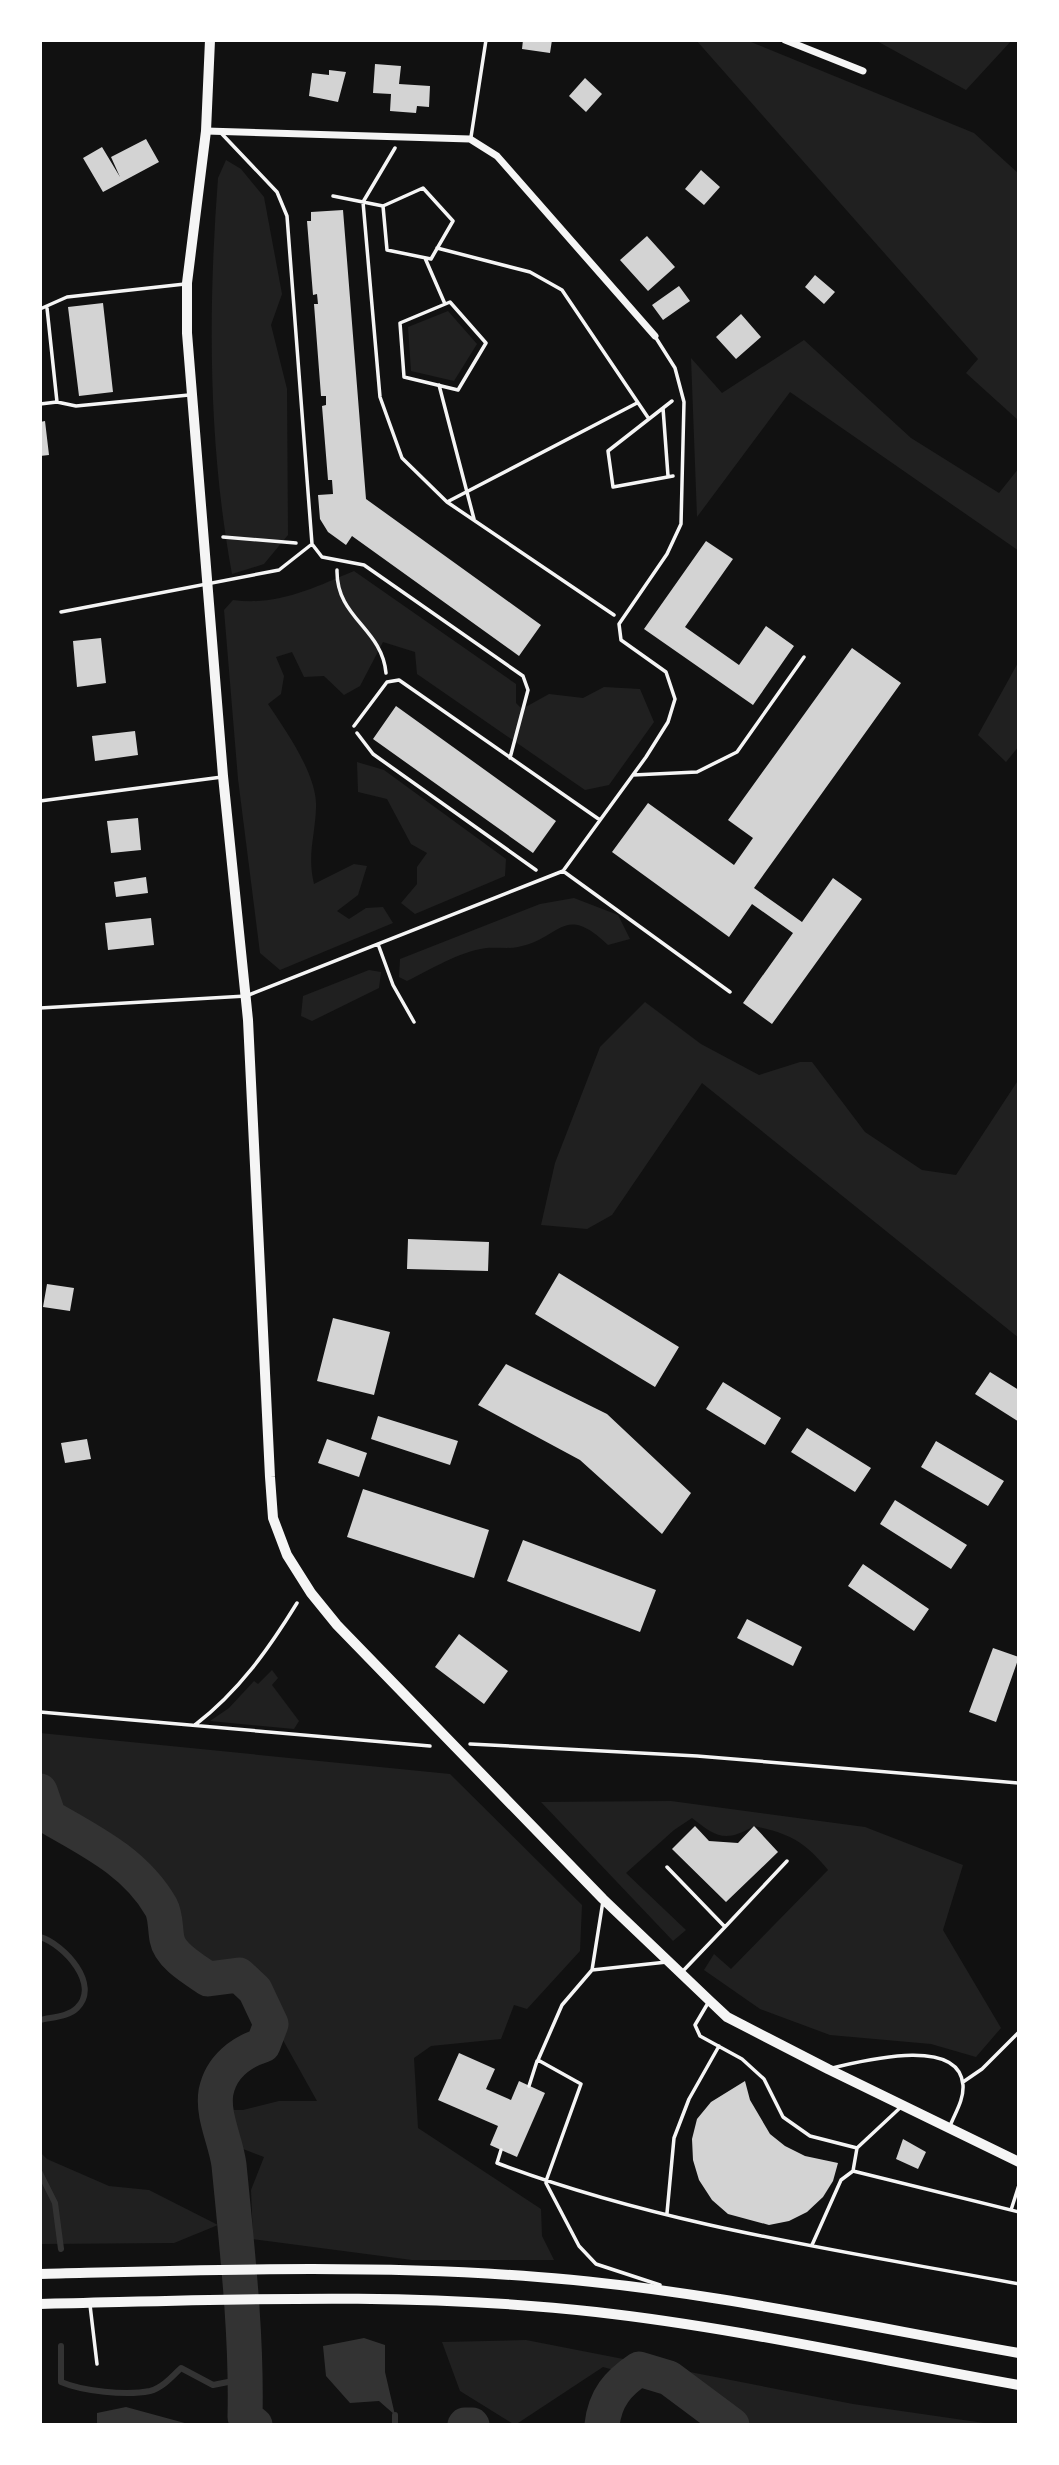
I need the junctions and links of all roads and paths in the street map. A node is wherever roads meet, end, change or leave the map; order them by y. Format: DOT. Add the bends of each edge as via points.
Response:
graph roads {
  1 [pos="210,40"];
  2 [pos="486,40"];
  3 [pos="785,40"];
  4 [pos="863,71"];
  5 [pos="206,131"];
  6 [pos="219,132"];
  7 [pos="401,137"];
  8 [pos="470,139"];
  9 [pos="333,196"];
  10 [pos="363,202"];
  11 [pos="383,206"];
  12 [pos="437,248"];
  13 [pos="425,258"];
  14 [pos="187,283"];
  15 [pos="445,304"];
  16 [pos="47,308"];
  17 [pos="40,309"];
  18 [pos="654,336"];
  19 [pos="439,386"];
  20 [pos="681,393"];
  21 [pos="191,395"];
  22 [pos="57,402"];
  23 [pos="637,402"];
  24 [pos="40,404"];
  25 [pos="663,408"];
  26 [pos="649,419"];
  27 [pos="682,474"];
  28 [pos="668,477"];
  29 [pos="467,491"];
  30 [pos="447,502"];
  31 [pos="475,521"];
  32 [pos="223,537"];
  33 [pos="312,544"];
  34 [pos="337,561"];
  35 [pos="206,585"];
  36 [pos="61,612"];
  37 [pos="622,620"];
  38 [pos="804,657"];
  39 [pos="387,682"];
  40 [pos="354,726"];
  41 [pos="510,758"];
  42 [pos="633,775"];
  43 [pos="223,776"];
  44 [pos="40,801"];
  45 [pos="600,820"];
  46 [pos="563,871"];
  47 [pos="547,878"];
  48 [pos="378,944"];
  49 [pos="730,992"];
  50 [pos="246,996"];
  51 [pos="40,1008"];
  52 [pos="414,1022"];
  53 [pos="297,1603"];
  54 [pos="40,1712"];
  55 [pos="195,1725"];
  56 [pos="470,1744"];
  57 [pos="430,1746"];
  58 [pos="1019,1783"];
  59 [pos="787,1861"];
  60 [pos="667,1867"];
  61 [pos="603,1899"];
  62 [pos="725,1927"];
  63 [pos="668,1962"];
  64 [pos="592,1970"];
  65 [pos="680,1974"];
  66 [pos="710,2001"];
  67 [pos="1019,2032"];
  68 [pos="719,2046"];
  69 [pos="538,2060"];
  70 [pos="828,2069"];
  71 [pos="963,2082"];
  72 [pos="529,2086"];
  73 [pos="904,2105"];
  74 [pos="950,2126"];
  75 [pos="857,2148"];
  76 [pos="501,2150"];
  77 [pos="1019,2162"];
  78 [pos="853,2171"];
  79 [pos="545,2181"];
  80 [pos="1019,2185"];
  81 [pos="1011,2210"];
  82 [pos="1019,2212"];
  83 [pos="667,2213"];
  84 [pos="812,2245"];
  85 [pos="40,2274"];
  86 [pos="1019,2284"];
  87 [pos="699,2298"];
  88 [pos="90,2303"];
  89 [pos="40,2304"];
  90 [pos="1019,2353"];
  91 [pos="97,2364"];
  92 [pos="1019,2385"];
  1 -- 5 [label="street"];
  2 -- 8 [label="lane"];
  3 -- 4 [label="street"];
  5 -- 6 [label="street"];
  5 -- 14 [label="street"];
  6 -- 7 [label="street"];
  6 -- 33 [label="lane" via="277,192 287,216"];
  7 -- 8 [label="street"];
  7 -- 10 [label="path"];
  8 -- 18 [label="street" via="496,156"];
  9 -- 10 [label="path"];
  10 -- 11 [label="path"];
  10 -- 30 [label="path" via="380,397 402,458"];
  11 -- 12 [label="path" via="423,188 453,221"];
  11 -- 13 [label="path" via="387,250"];
  12 -- 13 [label="path" via="431,259"];
  12 -- 23 [label="path" via="530,272 562,290"];
  13 -- 15 [label="path"];
  14 -- 16 [label="lane" via="67,297"];
  14 -- 21 [label="street"];
  15 -- 19 [label="path" via="450,302 486,343 458,390"];
  15 -- 19 [label="path" via="400,323 404,377"];
  16 -- 17 [label="lane"];
  16 -- 22 [label="lane"];
  18 -- 20 [label="lane" via="675,368"];
  19 -- 29 [label="path"];
  20 -- 25 [label="path"];
  20 -- 27 [label="lane"];
  21 -- 22 [label="lane" via="76,407"];
  21 -- 35 [label="street"];
  22 -- 24 [label="lane"];
  23 -- 26 [label="path"];
  23 -- 29 [label="path"];
  25 -- 26 [label="path"];
  25 -- 28 [label="path"];
  26 -- 28 [label="path" via="608,451 613,487"];
  27 -- 28 [label="path"];
  27 -- 37 [label="lane" via="681,524 667,554"];
  29 -- 30 [label="path"];
  29 -- 31 [label="path"];
  30 -- 31 [label="path"];
  31 -- 37 [label="path"];
  32 -- 33 [label="path"];
  33 -- 34 [label="lane" via="322,557"];
  33 -- 35 [label="lane" via="279,570"];
  34 -- 39 [label="path" via="337,587 350,615 370,634 384,657"];
  34 -- 41 [label="lane" via="364,565 523,676 528,690"];
  35 -- 36 [label="lane"];
  35 -- 43 [label="street"];
  37 -- 42 [label="lane" via="621,640 666,672 675,699 668,722"];
  38 -- 42 [label="lane" via="737,752 697,772"];
  39 -- 40 [label="lane"];
  39 -- 41 [label="lane" via="399,680"];
  40 -- 47 [label="path" via="373,754"];
  41 -- 45 [label="lane"];
  42 -- 45 [label="lane"];
  43 -- 44 [label="lane"];
  43 -- 50 [label="street"];
  45 -- 46 [label="lane"];
  46 -- 47 [label="lane"];
  46 -- 49 [label="lane"];
  47 -- 48 [label="lane"];
  48 -- 50 [label="lane"];
  48 -- 52 [label="lane" via="393,985"];
  50 -- 51 [label="lane"];
  50 -- 61 [label="street" via="273,1518 287,1555 337,1625"];
  53 -- 55 [label="path" via="250,1674 224,1703"];
  54 -- 55 [label="path"];
  55 -- 57 [label="path"];
  56 -- 58 [label="path" via="684,1755"];
  59 -- 62 [label="lane"];
  60 -- 62 [label="lane"];
  61 -- 63 [label="street"];
  61 -- 64 [label="lane"];
  62 -- 65 [label="lane"];
  63 -- 64 [label="lane"];
  63 -- 65 [label="street"];
  64 -- 69 [label="lane" via="562,2005"];
  65 -- 66 [label="street"];
  66 -- 68 [label="lane" via="695,2025 700,2036"];
  66 -- 70 [label="street" via="727,2017"];
  67 -- 71 [label="lane"];
  68 -- 75 [label="lane" via="764,2078 783,2117 810,2136"];
  68 -- 83 [label="lane" via="674,2137"];
  69 -- 72 [label="lane"];
  69 -- 79 [label="lane" via="581,2084"];
  70 -- 71 [label="lane" via="884,2055 931,2055 952,2067"];
  70 -- 73 [label="street"];
  71 -- 74 [label="lane" via="962,2098"];
  73 -- 74 [label="street"];
  73 -- 75 [label="lane"];
  74 -- 77 [label="street"];
  75 -- 78 [label="lane"];
  76 -- 79 [label="lane" via="497,2163"];
  78 -- 81 [label="lane"];
  78 -- 84 [label="lane" via="841,2180"];
  79 -- 83 [label="lane"];
  79 -- 87 [label="lane" via="579,2246 596,2264"];
  80 -- 81 [label="lane"];
  81 -- 82 [label="lane"];
  83 -- 84 [label="lane"];
  84 -- 86 [label="lane"];
  85 -- 87 [label="main road" via="443,2271 540,2277"];
  87 -- 90 [label="main road"];
  88 -- 89 [label="main road"];
  88 -- 91 [label="lane"];
  88 -- 92 [label="main road" via="454,2300 596,2312"];
}
